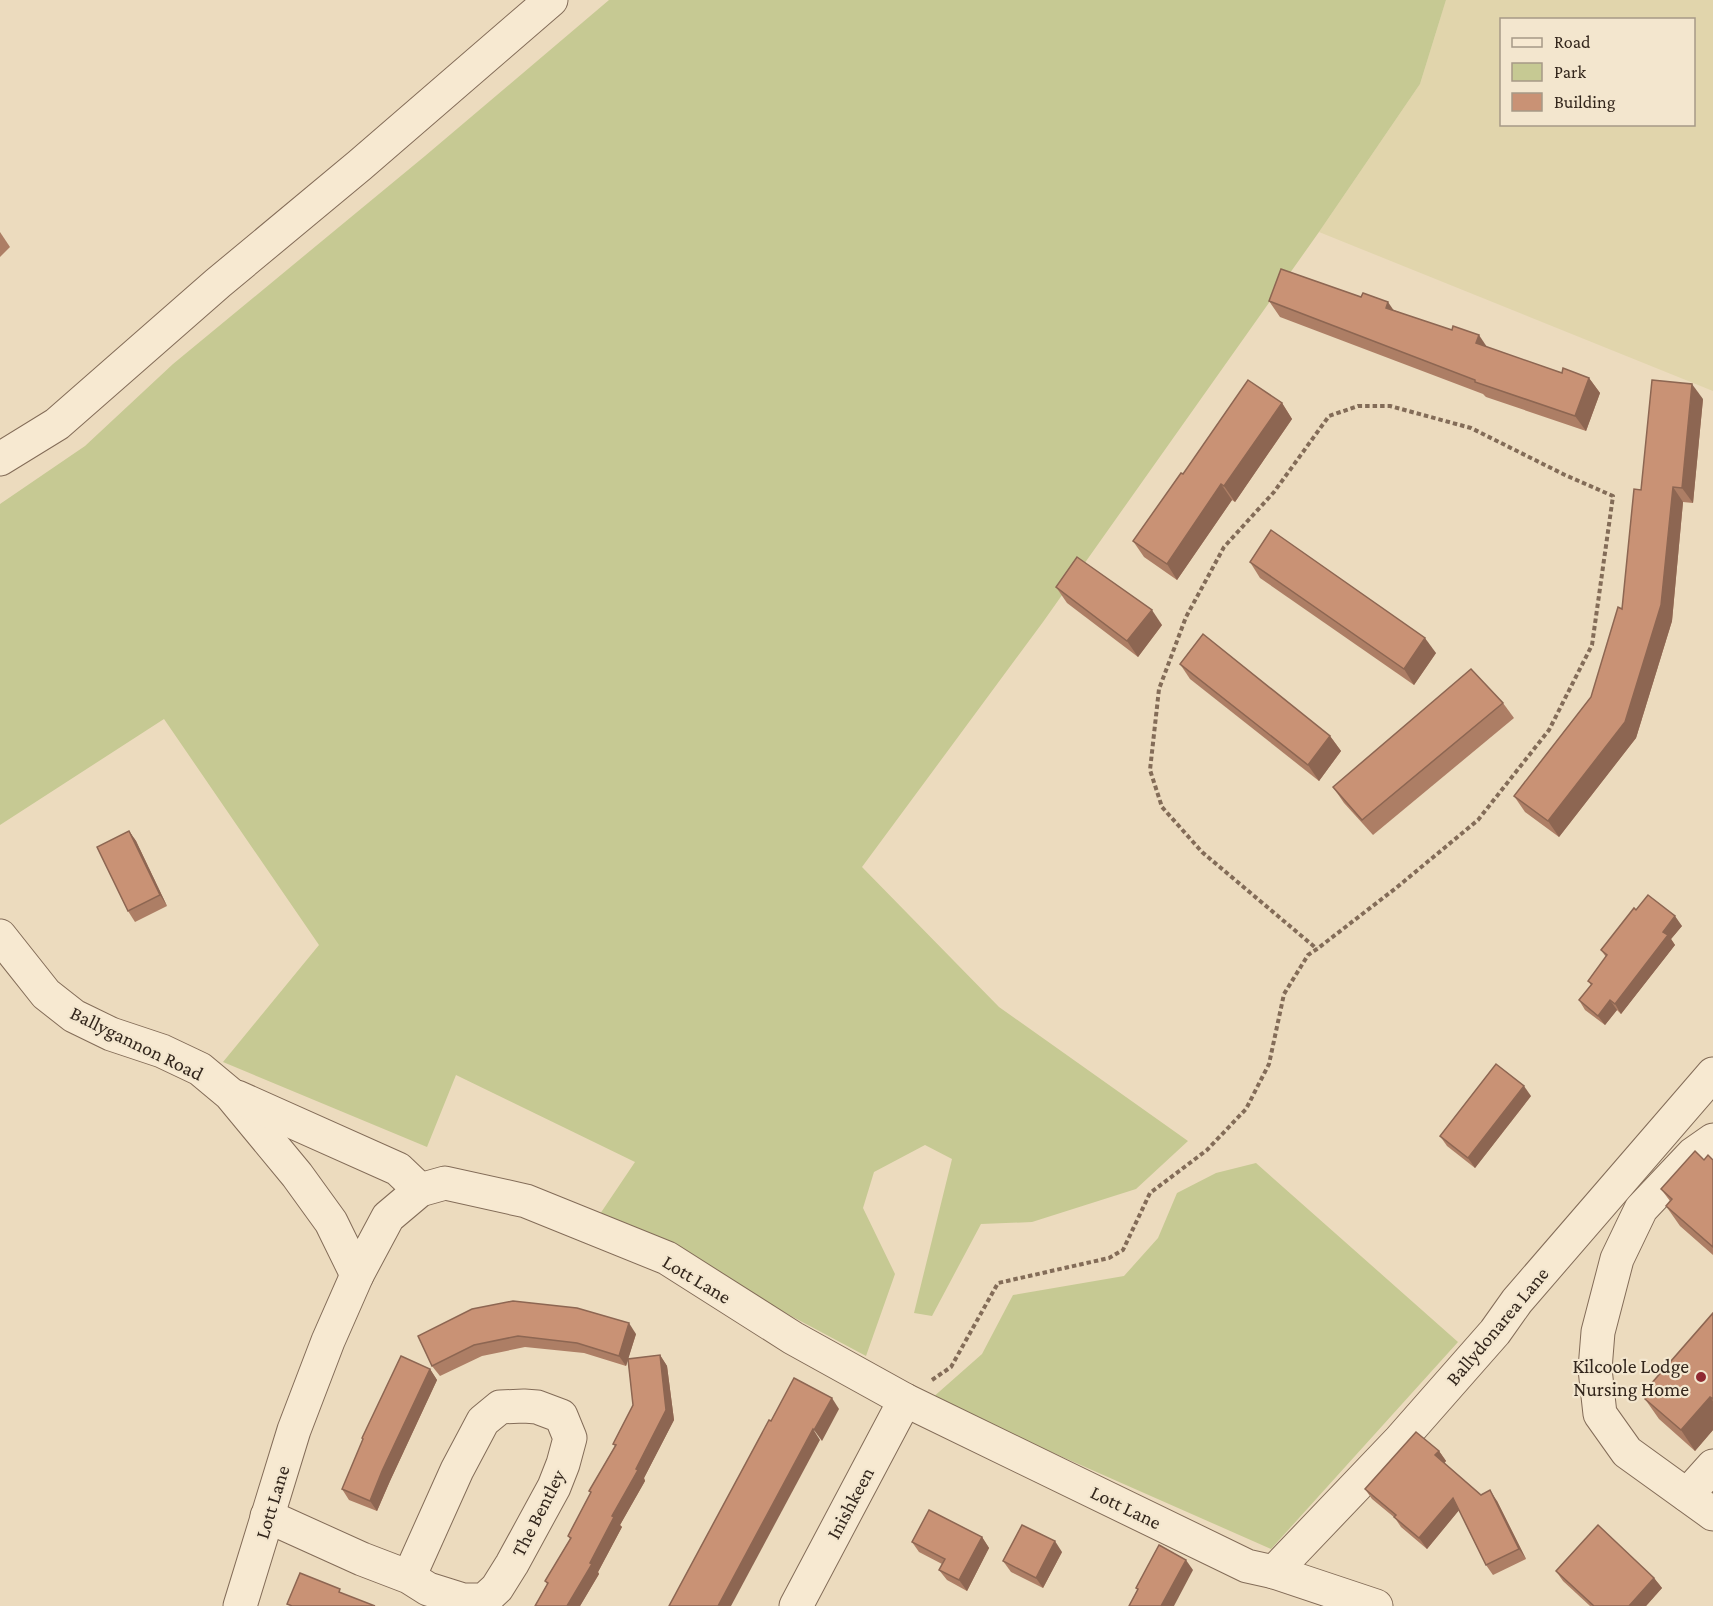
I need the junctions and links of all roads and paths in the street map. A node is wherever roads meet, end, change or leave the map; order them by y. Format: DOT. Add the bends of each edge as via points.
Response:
graph roads {
  1 [pos="551,0"];
  2 [pos="0,459"];
  3 [pos="0,936"];
  4 [pos="1317,949"];
  5 [pos="1713,1074"];
  6 [pos="230,1094"];
  7 [pos="1712,1143"];
  8 [pos="420,1190"];
  9 [pos="357,1275"];
  10 [pos="905,1400"];
  11 [pos="1713,1466"];
  12 [pos="1687,1496"];
  13 [pos="1713,1514"];
  14 [pos="267,1516"];
  15 [pos="1274,1572"];
  16 [pos="409,1577"];
  17 [pos="240,1606"];
  18 [pos="796,1606"];
  19 [pos="1376,1606"];
  1 -- 2 [label="street" via="57,424"];
  3 -- 6 [label="street, Ballygannon Road" via="46,994 74,1016 200,1069"];
  4 -- 4 [label="path" via="1478,820 1549,730 1592,645 1611,507 1612,495 1471,428 1390,406 1358,406 1329,416 1274,492 1224,548 1186,617 1159,689 1150,770 1162,807 1202,852"];
  4 -- 10 [label="path" via="1308,955 1284,994 1269,1064 1246,1109 1207,1150 1150,1193 1123,1250 1109,1258 998,1283 951,1367"];
  5 -- 15 [label="street, Ballydonarea Lane" via="1400,1440"];
  6 -- 8 [label="street, Ballygannon Road" via="398,1169"];
  6 -- 9 [label="street, Ballygannon Road" via="331,1222"];
  7 -- 12 [label="street" via="1693,1154 1641,1209 1617,1259 1598,1332 1595,1369 1600,1414 1627,1452"];
  8 -- 9 [label="street, Lott Lane" via="388,1217"];
  8 -- 10 [label="street, Lott Lane" via="445,1183 526,1201 667,1258 793,1338"];
  9 -- 14 [label="street, Lott Lane" via="294,1430"];
  10 -- 15 [label="street, Lott Lane" via="1247,1566"];
  10 -- 18 [label="street, Inishkeen"];
  11 -- 12 [label="street"];
  12 -- 13 [label="street"];
  14 -- 16 [label="street, The Bentley"];
  14 -- 17 [label="street, Lott Lane"];
  15 -- 19 [label="street, Lott Lane"];
  16 -- 16 [label="street, The Bentley" via="463,1600 484,1600 497,1588 563,1464 570,1438 561,1416 537,1407 500,1407 483,1421"];
}
